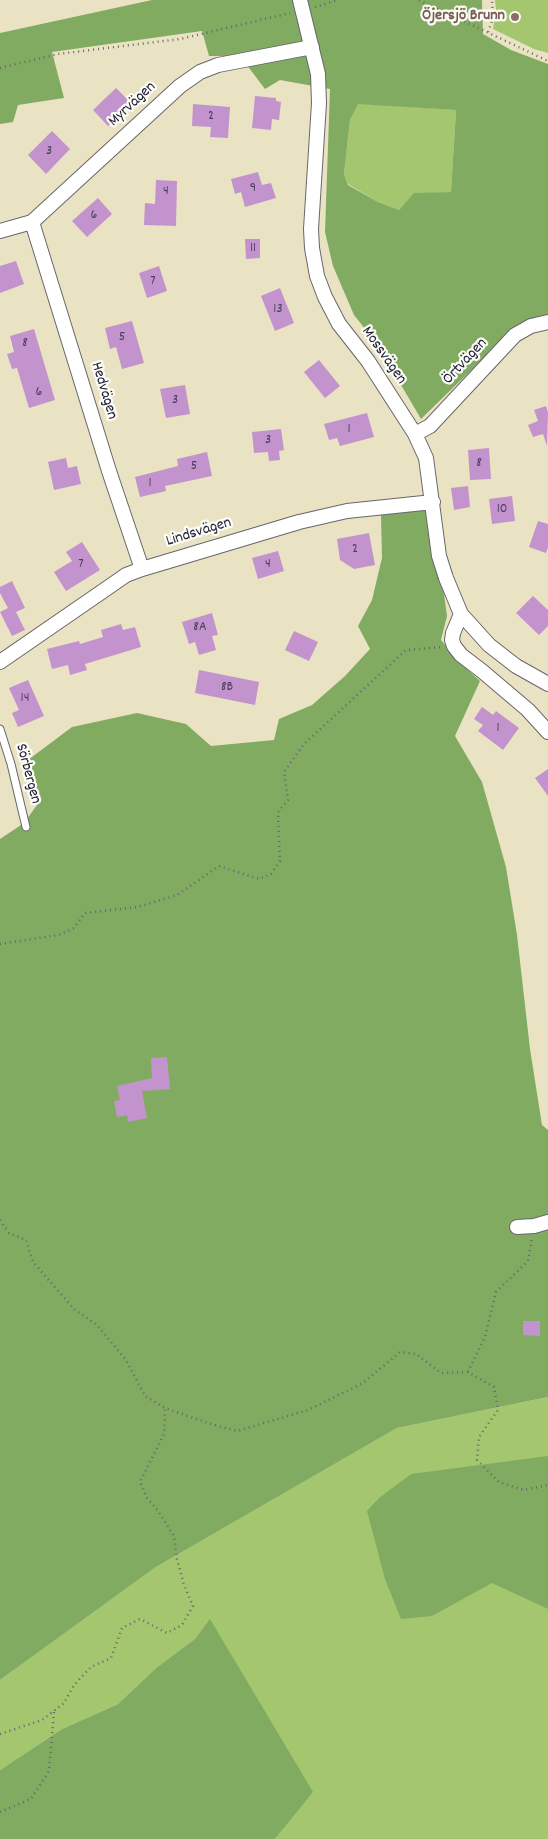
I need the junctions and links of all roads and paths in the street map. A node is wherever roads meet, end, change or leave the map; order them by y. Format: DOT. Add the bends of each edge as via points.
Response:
graph roads {
  1 [pos="338,0"];
  2 [pos="419,0"];
  3 [pos="492,0"];
  4 [pos="302,5"];
  5 [pos="488,33"];
  6 [pos="312,47"];
  7 [pos="548,61"];
  8 [pos="0,68"];
  9 [pos="32,222"];
  10 [pos="0,231"];
  11 [pos="548,322"];
  12 [pos="415,434"];
  13 [pos="433,502"];
  14 [pos="142,569"];
  15 [pos="461,614"];
  16 [pos="454,646"];
  17 [pos="0,662"];
  18 [pos="548,684"];
  19 [pos="0,729"];
  20 [pos="548,732"];
  21 [pos="26,827"];
  22 [pos="0,944"];
  23 [pos="0,1220"];
  24 [pos="548,1222"];
  25 [pos="534,1226"];
  26 [pos="517,1227"];
  27 [pos="468,1372"];
  28 [pos="165,1408"];
  29 [pos="548,1485"];
  30 [pos="54,1711"];
  31 [pos="0,1734"];
  32 [pos="0,1812"];
  1 -- 4 [label="path"];
  2 -- 5 [label="path"];
  3 -- 5 [label="path" via="493,18"];
  4 -- 6 [label="street, Mossvägen"];
  4 -- 8 [label="path" via="180,39 58,54"];
  5 -- 7 [label="path"];
  6 -- 9 [label="street, Myrvägen" via="218,65 200,72 180,86"];
  6 -- 12 [label="street, Mossvägen" via="318,74 319,102 311,229 317,276 339,324 368,361"];
  9 -- 10 [label="street, Myrvägen"];
  9 -- 14 [label="street, Hedvägen"];
  11 -- 12 [label="street, Örtvägen" via="531,326 515,335 430,426"];
  12 -- 13 [label="street, Mossvägen" via="426,458"];
  13 -- 14 [label="street, Lindsvägen" via="347,511 299,522"];
  13 -- 15 [label="street, Mossvägen" via="439,556"];
  14 -- 17 [label="street, Lindsvägen" via="126,575"];
  15 -- 16 [label="street" via="453,633"];
  15 -- 18 [label="street, Mossvägen" via="489,645 516,666"];
  16 -- 20 [label="street" via="528,710"];
  16 -- 22 [label="path" via="406,650 304,744 284,772 288,800 278,812 280,861 271,874 259,879 219,866 177,895 138,907 85,913 74,928 58,935"];
  19 -- 21 [label="lane, Sörbergen"];
  23 -- 28 [label="path" via="9,1233 26,1240 33,1262 74,1310 97,1325 126,1360 145,1396"];
  24 -- 25 [label="street"];
  25 -- 26 [label="street"];
  25 -- 27 [label="path" via="528,1261 496,1292 484,1337"];
  27 -- 28 [label="path" via="441,1373 416,1354 400,1352 363,1383 308,1410 237,1431"];
  27 -- 29 [label="path" via="494,1387 498,1410 479,1437 477,1460 499,1482 524,1490"];
  28 -- 30 [label="path" via="164,1434 140,1482 147,1498 174,1536 177,1559 193,1606 182,1625 167,1633 140,1619 122,1628 110,1658 91,1666 74,1685 64,1703"];
  30 -- 31 [label="path" via="42,1720"];
  30 -- 32 [label="path" via="49,1770 31,1799"];
}
